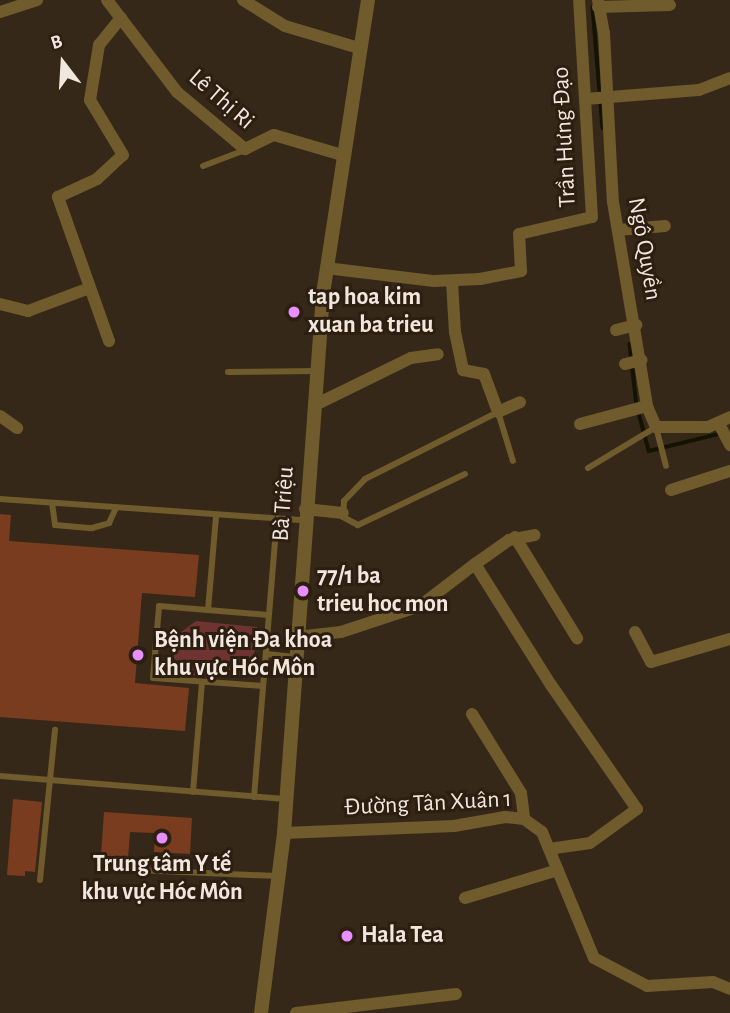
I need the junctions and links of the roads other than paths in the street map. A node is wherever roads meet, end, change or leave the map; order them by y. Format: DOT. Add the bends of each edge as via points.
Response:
graph roads {
  1 [pos="37,0"];
  2 [pos="107,0"];
  3 [pos="243,0"];
  4 [pos="368,0"];
  5 [pos="579,0"];
  6 [pos="598,4"];
  7 [pos="670,5"];
  8 [pos="0,12"];
  9 [pos="121,18"];
  10 [pos="359,48"];
  11 [pos="730,78"];
  12 [pos="607,97"];
  13 [pos="585,99"];
  14 [pos="247,149"];
  15 [pos="342,155"];
  16 [pos="202,166"];
  17 [pos="665,226"];
  18 [pos="618,230"];
  19 [pos="326,268"];
  20 [pos="452,282"];
  21 [pos="90,288"];
  22 [pos="0,304"];
  23 [pos="109,341"];
  24 [pos="438,354"];
  25 [pos="640,360"];
  26 [pos="625,364"];
  27 [pos="317,371"];
  28 [pos="228,372"];
  29 [pos="520,402"];
  30 [pos="315,405"];
  31 [pos="645,406"];
  32 [pos="498,411"];
  33 [pos="0,416"];
  34 [pos="580,424"];
  35 [pos="655,427"];
  36 [pos="17,428"];
  37 [pos="724,430"];
  38 [pos="513,461"];
  39 [pos="666,466"];
  40 [pos="588,468"];
  41 [pos="730,471"];
  42 [pos="465,474"];
  43 [pos="671,490"];
  44 [pos="0,499"];
  45 [pos="52,503"];
  46 [pos="116,508"];
  47 [pos="342,513"];
  48 [pos="305,515"];
  49 [pos="216,516"];
  50 [pos="277,519"];
  51 [pos="535,535"];
  52 [pos="515,537"];
  53 [pos="475,564"];
  54 [pos="208,610"];
  55 [pos="268,615"];
  56 [pos="635,632"];
  57 [pos="298,637"];
  58 [pos="577,638"];
  59 [pos="730,639"];
  60 [pos="265,654"];
  61 [pos="296,657"];
  62 [pos="202,682"];
  63 [pos="263,687"];
  64 [pos="472,714"];
  65 [pos="55,730"];
  66 [pos="0,776"];
  67 [pos="50,780"];
  68 [pos="193,792"];
  69 [pos="254,797"];
  70 [pos="286,799"];
  71 [pos="524,819"];
  72 [pos="284,833"];
  73 [pos="550,849"];
  74 [pos="138,870"];
  75 [pos="558,870"];
  76 [pos="278,876"];
  77 [pos="40,880"];
  78 [pos="465,898"];
  79 [pos="730,989"];
  80 [pos="456,994"];
  81 [pos="261,1013"];
  82 [pos="296,1013"];
  1 -- 8 [label="street"];
  2 -- 9 [label="street, Lê Thị Ri"];
  3 -- 10 [label="street" via="285,26"];
  4 -- 10 [label="street, Bà Triệu"];
  5 -- 13 [label="street, Trần Hưng Đạo"];
  6 -- 7 [label="street"];
  6 -- 12 [label="street, Ngô Quyền"];
  9 -- 14 [label="street, Lê Thị Ri" via="177,92"];
  9 -- 21 [label="street" via="99,45 90,100 123,155 97,179 58,197"];
  10 -- 15 [label="street, Bà Triệu"];
  11 -- 12 [label="street" via="699,90"];
  12 -- 13 [label="street"];
  12 -- 18 [label="street, Ngô Quyền"];
  13 -- 20 [label="street, Trần Hưng Đạo" via="592,217 519,234 521,271"];
  14 -- 15 [label="street, Lê Thị Ri" via="274,135"];
  14 -- 16 [label="lane"];
  15 -- 19 [label="street, Bà Triệu"];
  17 -- 18 [label="street"];
  18 -- 25 [label="street, Ngô Quyền" via="626,327"];
  19 -- 20 [label="street, Trần Hưng Đạo"];
  19 -- 27 [label="street, Bà Triệu"];
  20 -- 32 [label="street" via="462,367 469,374 484,374"];
  21 -- 22 [label="street" via="28,311"];
  21 -- 23 [label="street"];
  24 -- 30 [label="street" via="411,358"];
  25 -- 26 [label="street"];
  25 -- 31 [label="street, Ngô Quyền"];
  27 -- 28 [label="lane"];
  27 -- 30 [label="street, Bà Triệu"];
  29 -- 32 [label="street"];
  30 -- 48 [label="street, Bà Triệu"];
  31 -- 34 [label="street"];
  31 -- 35 [label="street, Ngô Quyền"];
  32 -- 38 [label="lane"];
  32 -- 47 [label="lane" via="365,479 344,501"];
  33 -- 36 [label="street"];
  35 -- 37 [label="street"];
  35 -- 39 [label="lane"];
  35 -- 40 [label="lane"];
  41 -- 43 [label="street"];
  42 -- 47 [label="lane" via="358,525"];
  44 -- 45 [label="lane"];
  45 -- 46 [label="lane"];
  45 -- 46 [label="lane" via="55,525 92,528 109,523"];
  46 -- 49 [label="lane"];
  47 -- 48 [label="street"];
  48 -- 50 [label="lane"];
  48 -- 57 [label="street, Bà Triệu"];
  49 -- 50 [label="lane"];
  49 -- 54 [label="lane"];
  50 -- 55 [label="lane"];
  51 -- 52 [label="street"];
  52 -- 53 [label="street"];
  52 -- 58 [label="street"];
  53 -- 57 [label="street" via="421,606 341,632"];
  53 -- 73 [label="street" via="637,809 590,843"];
  54 -- 55 [label="lane"];
  54 -- 62 [label="lane" via="159,606 153,678"];
  55 -- 60 [label="lane"];
  56 -- 59 [label="street" via="651,662"];
  57 -- 61 [label="street, Bà Triệu"];
  60 -- 61 [label="lane"];
  60 -- 63 [label="lane"];
  61 -- 70 [label="street, Bà Triệu"];
  62 -- 63 [label="lane"];
  62 -- 68 [label="lane"];
  63 -- 69 [label="lane"];
  64 -- 71 [label="street" via="521,793"];
  65 -- 67 [label="lane"];
  66 -- 67 [label="lane"];
  67 -- 68 [label="lane"];
  67 -- 77 [label="lane"];
  68 -- 69 [label="lane"];
  69 -- 70 [label="lane"];
  70 -- 72 [label="street, Bà Triệu"];
  71 -- 72 [label="street, Đường Tân Xuân 1"];
  71 -- 73 [label="street, Đường Tân Xuân 1" via="542,832"];
  72 -- 76 [label="street, Bà Triệu"];
  73 -- 75 [label="street, Đường Tân Xuân 1"];
  74 -- 76 [label="lane"];
  75 -- 78 [label="street"];
  75 -- 79 [label="street, Đường Tân Xuân 1" via="594,958 647,986 713,982"];
  76 -- 81 [label="street, Bà Triệu"];
  80 -- 82 [label="street"];
}
